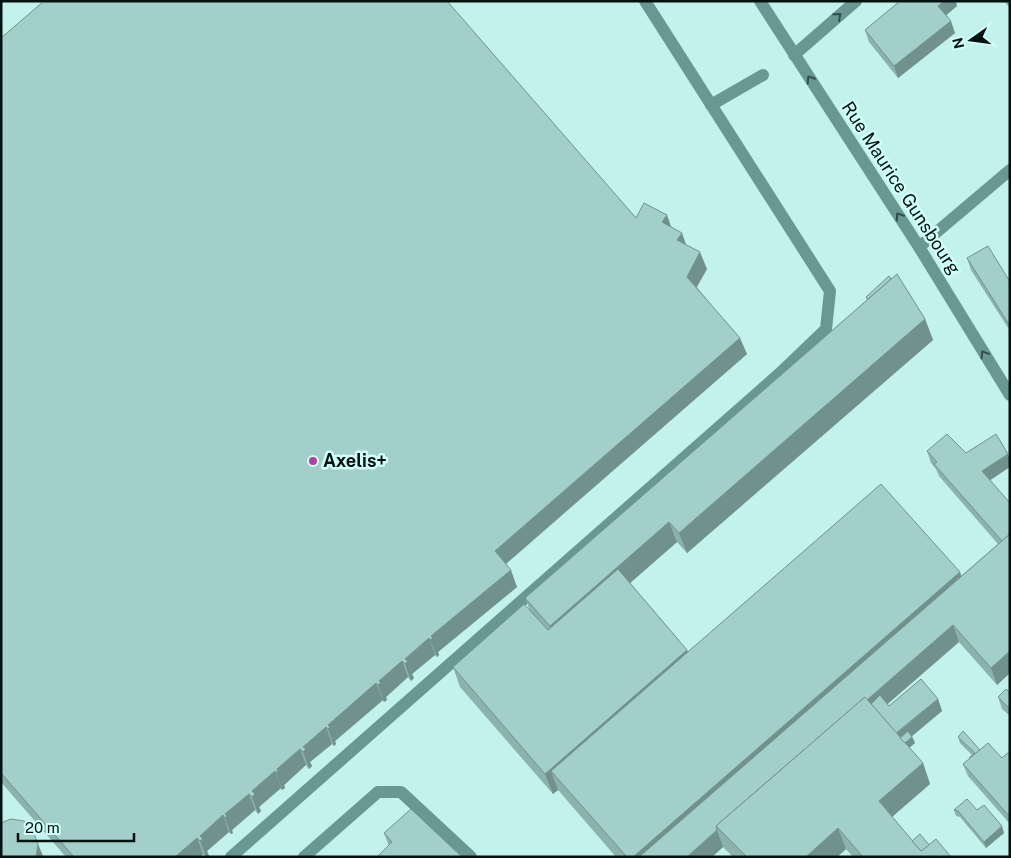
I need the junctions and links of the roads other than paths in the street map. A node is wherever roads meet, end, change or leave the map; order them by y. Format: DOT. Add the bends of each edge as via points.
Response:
graph roads {
  1 [pos="645,1"];
  2 [pos="760,1"];
  3 [pos="856,1"];
  4 [pos="794,55"];
  5 [pos="763,75"];
  6 [pos="711,105"];
  7 [pos="1010,170"];
  8 [pos="919,247"];
  9 [pos="1010,396"];
  10 [pos="231,857"];
  11 [pos="304,857"];
  12 [pos="471,857"];
  1 -- 6 [label="street"];
  2 -- 4 [label="street, Rue Maurice Gunsbourg"];
  4 -- 3 [label="street, one-way"];
  8 -- 4 [label="street, Rue Maurice Gunsbourg, one-way"];
  5 -- 6 [label="street"];
  6 -- 10 [label="street" via="830,291 826,329"];
  7 -- 8 [label="street"];
  9 -- 8 [label="street, Rue Maurice Gunsbourg, one-way"];
  11 -- 12 [label="street" via="378,792 401,792"];
}
